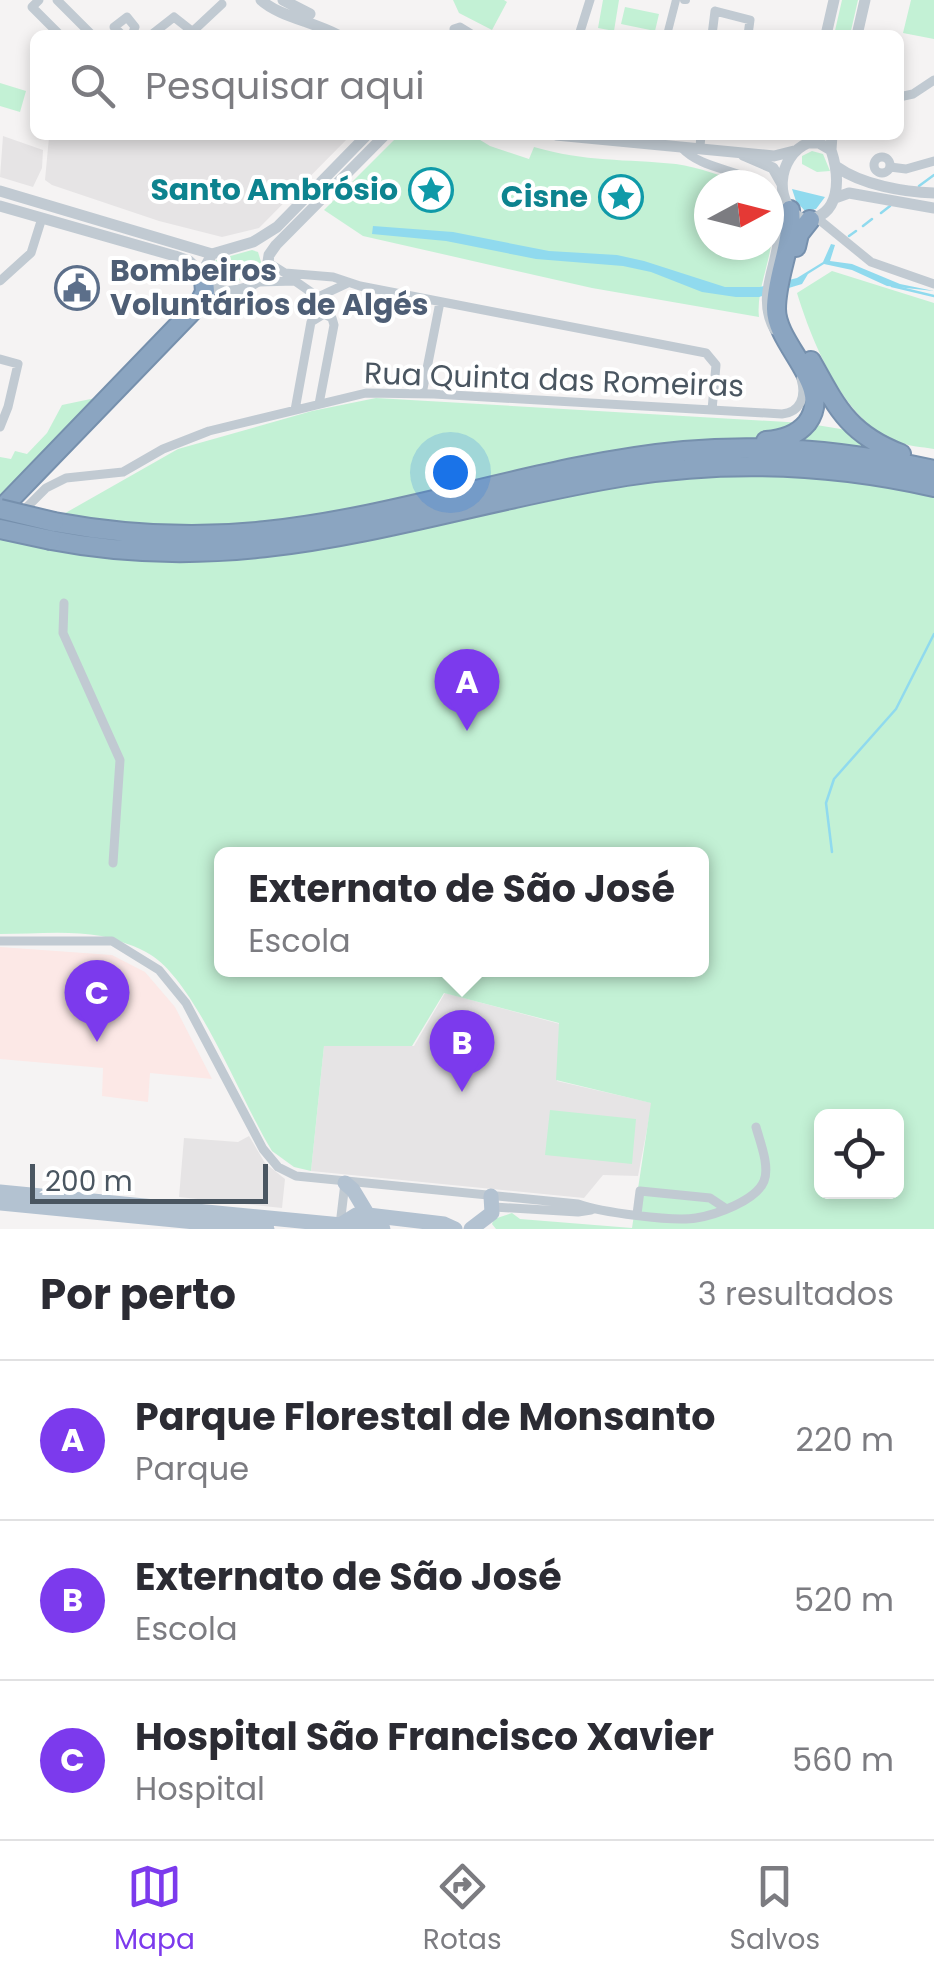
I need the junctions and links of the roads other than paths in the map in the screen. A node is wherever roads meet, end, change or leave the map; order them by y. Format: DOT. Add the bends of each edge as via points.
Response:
graph roads {
  1 [pos="39,0"];
  2 [pos="261,0"];
  3 [pos="284,0"];
  4 [pos="590,0"];
  5 [pos="676,0"];
  6 [pos="834,0"];
  7 [pos="864,0"];
  8 [pos="61,1"];
  9 [pos="222,4"];
  10 [pos="714,6"];
  11 [pos="55,30"];
  12 [pos="87,30"];
  13 [pos="117,30"];
  14 [pos="134,30"];
  15 [pos="157,30"];
  16 [pos="188,30"];
  17 [pos="194,30"];
  18 [pos="329,30"];
  19 [pos="340,30"];
  20 [pos="581,30"];
  21 [pos="669,30"];
  22 [pos="749,30"];
  23 [pos="827,30"];
  24 [pos="858,30"];
  25 [pos="934,80"];
  26 [pos="904,96"];
  27 [pos="363,140"];
  28 [pos="379,140"];
  29 [pos="579,140"];
  30 [pos="663,140"];
  31 [pos="831,140"];
  32 [pos="701,141"];
  33 [pos="800,144"];
  34 [pos="679,145"];
  35 [pos="830,150"];
  36 [pos="739,154"];
  37 [pos="934,161"];
  38 [pos="837,167"];
  39 [pos="890,167"];
  40 [pos="729,170"];
  41 [pos="774,170"];
  42 [pos="784,170"];
  43 [pos="784,190"];
  44 [pos="0,191"];
  45 [pos="934,193"];
  46 [pos="832,202"];
  47 [pos="0,206"];
  48 [pos="934,208"];
  49 [pos="790,210"];
  50 [pos="84,216"];
  51 [pos="42,218"];
  52 [pos="814,219"];
  53 [pos="79,229"];
  54 [pos="107,230"];
  55 [pos="846,240"];
  56 [pos="253,242"];
  57 [pos="212,254"];
  58 [pos="269,259"];
  59 [pos="773,260"];
  60 [pos="203,276"];
  61 [pos="316,276"];
  62 [pos="0,280"];
  63 [pos="258,282"];
  64 [pos="348,283"];
  65 [pos="934,284"];
  66 [pos="308,290"];
  67 [pos="440,302"];
  68 [pos="0,359"];
  69 [pos="422,394"];
  70 [pos="319,404"];
  71 [pos="294,410"];
  72 [pos="712,410"];
  73 [pos="0,427"];
  74 [pos="686,450"];
  75 [pos="934,468"];
  76 [pos="934,488"];
  77 [pos="0,510"];
  78 [pos="0,531"];
  79 [pos="52,531"];
  80 [pos="64,603"];
  81 [pos="114,864"];
  82 [pos="0,941"];
  83 [pos="756,1127"];
  84 [pos="345,1183"];
  85 [pos="0,1192"];
  86 [pos="0,1203"];
  87 [pos="725,1208"];
  88 [pos="638,1214"];
  89 [pos="368,1215"];
  90 [pos="486,1216"];
  91 [pos="340,1225"];
  92 [pos="267,1229"];
  93 [pos="383,1229"];
  94 [pos="454,1229"];
  1 -- 11 [label="street" via="32,7"];
  2 -- 18 [label="street"];
  3 -- 19 [label="street"];
  4 -- 20 [label="street"];
  5 -- 21 [label="street"];
  6 -- 23 [label="street"];
  7 -- 24 [label="street"];
  8 -- 12 [label="street"];
  9 -- 17 [label="street"];
  10 -- 22 [label="street" via="750,20"];
  13 -- 14 [label="street" via="127,17"];
  15 -- 16 [label="street" via="174,16"];
  25 -- 26 [label="street"];
  27 -- 56 [label="street"];
  28 -- 58 [label="street"];
  29 -- 30 [label="street"];
  30 -- 34 [label="street"];
  31 -- 35 [label="street"];
  32 -- 34 [label="street"];
  32 -- 36 [label="street"];
  33 -- 35 [label="street"];
  33 -- 36 [label="street" via="778,156"];
  33 -- 42 [label="street"];
  34 -- 40 [label="street" via="690,158"];
  35 -- 38 [label="street"];
  36 -- 41 [label="street"];
  37 -- 39 [label="street"];
  38 -- 45 [label="street" via="898,189"];
  38 -- 46 [label="street"];
  43 -- 49 [label="street"];
  44 -- 50 [label="street"];
  46 -- 48 [label="street" via="849,194"];
  46 -- 52 [label="street"];
  46 -- 55 [label="street"];
  47 -- 51 [label="street"];
  49 -- 52 [label="street"];
  49 -- 74 [label="highway" via="776,312 810,382 812,413 786,437"];
  50 -- 53 [label="street"];
  50 -- 54 [label="street"];
  51 -- 53 [label="street"];
  51 -- 62 [label="street" via="30,253"];
  52 -- 55 [label="street"];
  52 -- 75 [label="highway" via="799,234 786,303 792,329 846,420 879,445"];
  53 -- 54 [label="street"];
  54 -- 57 [label="street"];
  54 -- 60 [label="street" via="180,258"];
  55 -- 65 [label="street" via="871,262"];
  56 -- 57 [label="street"];
  56 -- 58 [label="street"];
  57 -- 60 [label="street"];
  58 -- 61 [label="street" via="285,273"];
  58 -- 63 [label="street"];
  59 -- 72 [label="street, Rua Quinta das Romeiras" via="768,316 803,387 799,406 782,414"];
  60 -- 63 [label="street" via="224,293"];
  60 -- 77 [label="highway" via="200,304"];
  61 -- 64 [label="street"];
  61 -- 66 [label="street"];
  63 -- 66 [label="street" via="294,280"];
  64 -- 66 [label="street" via="323,296"];
  64 -- 67 [label="street"];
  67 -- 69 [label="street"];
  67 -- 72 [label="street" via="706,353 716,365"];
  68 -- 73 [label="street" via="18,364"];
  69 -- 70 [label="street, Rua Quinta das Romeiras" via="374,392"];
  69 -- 72 [label="street, Rua Quinta das Romeiras"];
  70 -- 71 [label="street, Rua Quinta das Romeiras"];
  70 -- 71 [label="street" via="334,325 324,314 311,322"];
  71 -- 78 [label="street, Rua Quinta das Romeiras" via="184,440 123,472 59,480"];
  74 -- 75 [label="highway" via="816,450"];
  74 -- 79 [label="highway" via="263,532"];
  76 -- 79 [label="highway" via="809,468 698,468 592,482 269,549 167,554"];
  77 -- 79 [label="highway, bridge"];
  78 -- 79 [label="highway, bridge"];
  80 -- 81 [label="street" via="63,634 120,760"];
  82 -- 84 [label="street" via="112,941 146,960 186,1003 270,1159 296,1176"];
  83 -- 87 [label="street" via="764,1182"];
  84 -- 89 [label="main road"];
  84 -- 90 [label="street"];
  84 -- 91 [label="street"];
  85 -- 91 [label="main road"];
  86 -- 92 [label="main road"];
  87 -- 88 [label="street" via="694,1219"];
  87 -- 88 [label="street" via="710,1198 640,1191"];
  88 -- 90 [label="street"];
  89 -- 91 [label="main road"];
  89 -- 94 [label="main road"];
  91 -- 93 [label="main road"];
}
